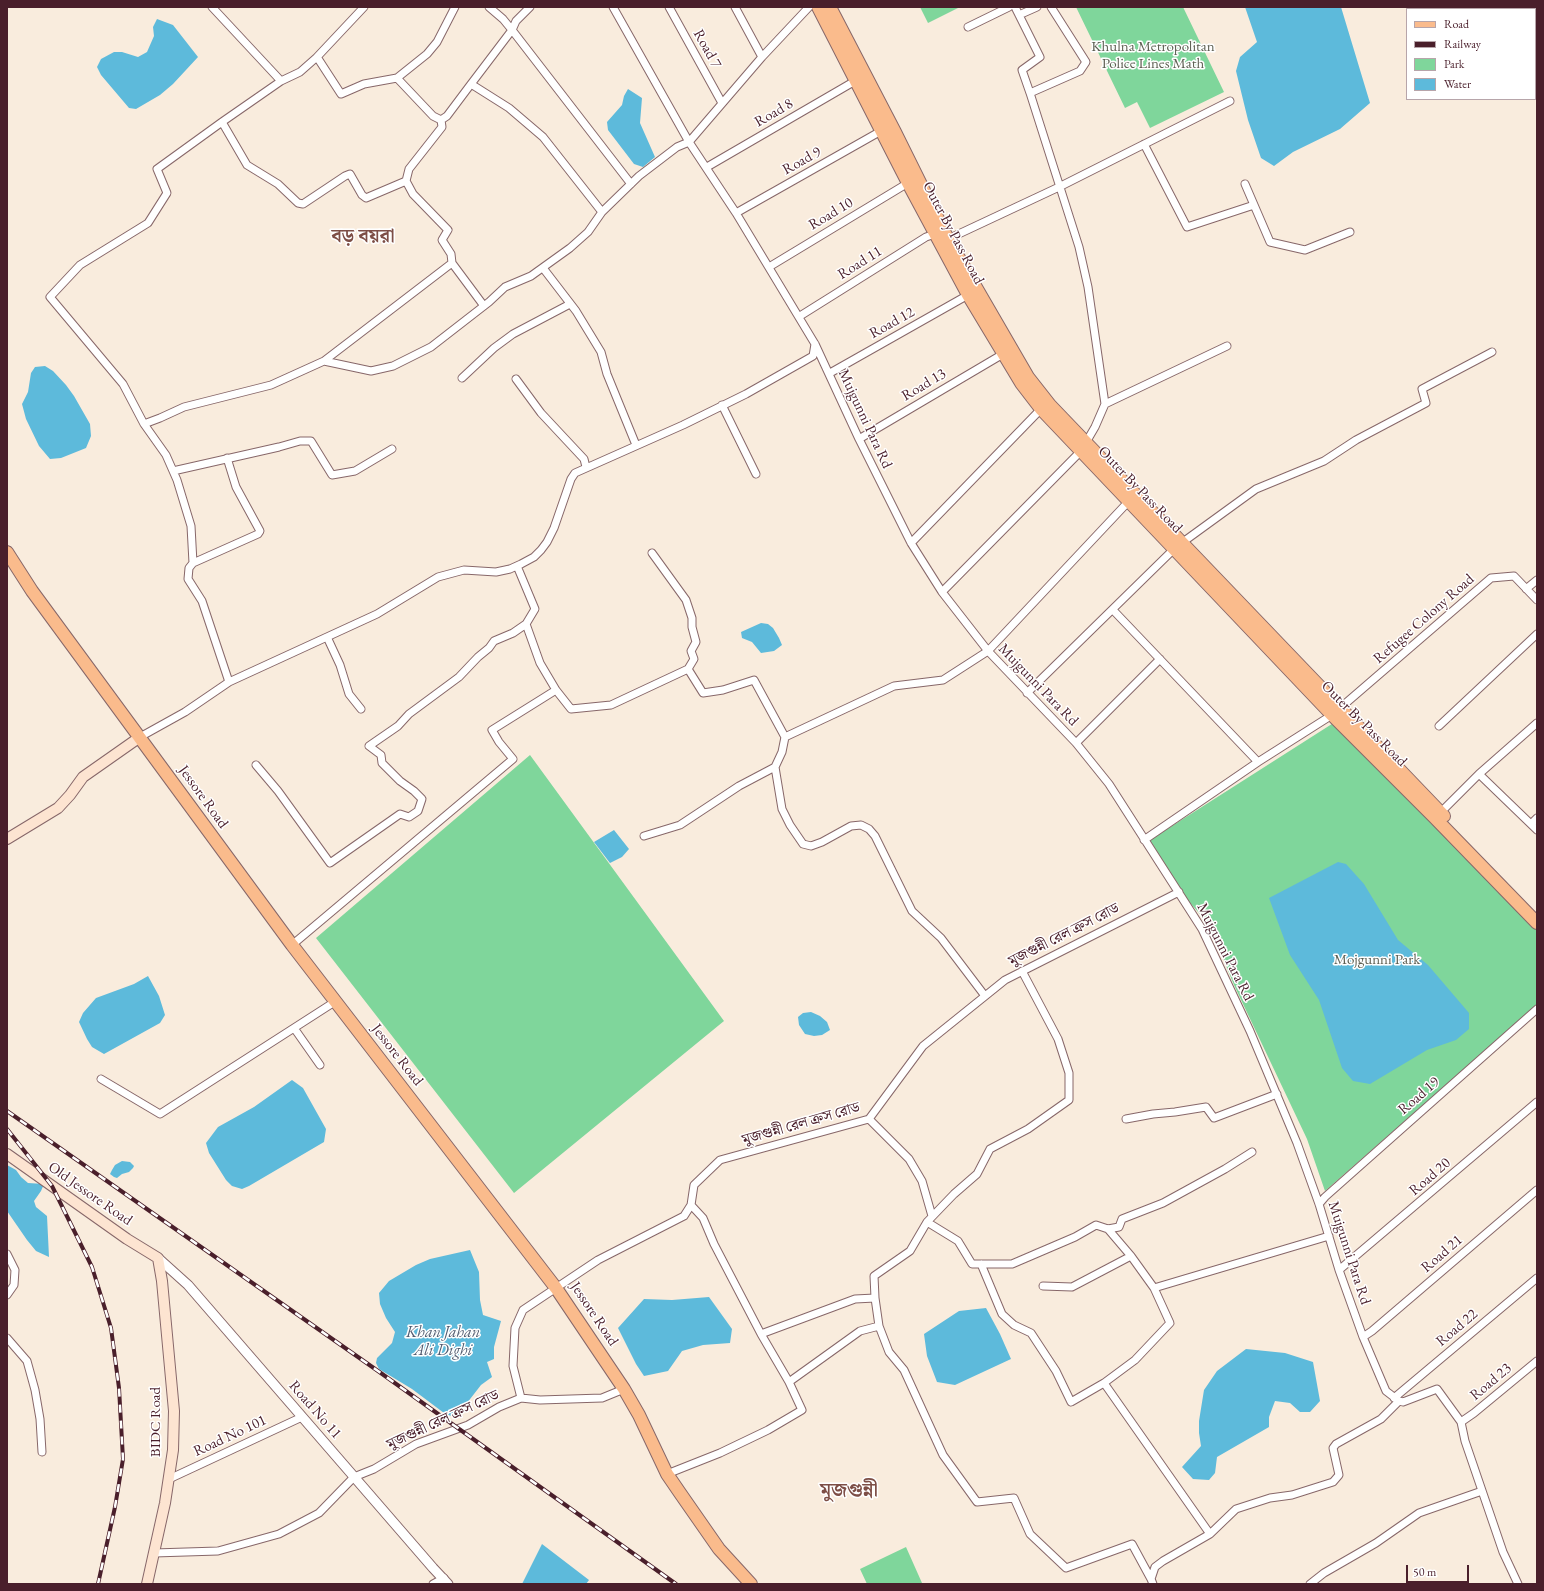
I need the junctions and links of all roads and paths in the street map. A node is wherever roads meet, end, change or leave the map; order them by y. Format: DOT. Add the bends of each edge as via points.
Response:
graph roads {
  1 [pos="212,7"];
  2 [pos="364,7"];
  3 [pos="454,7"];
  4 [pos="489,7"];
  5 [pos="530,7"];
  6 [pos="613,7"];
  7 [pos="669,7"];
  8 [pos="735,7"];
  9 [pos="808,7"];
  10 [pos="818,7"];
  11 [pos="830,7"];
  12 [pos="1015,7"];
  13 [pos="1037,7"];
  14 [pos="1051,7"];
  15 [pos="1005,8"];
  16 [pos="1019,15"];
  17 [pos="968,27"];
  18 [pos="512,30"];
  19 [pos="317,57"];
  20 [pos="762,57"];
  21 [pos="397,78"];
  22 [pos="281,81"];
  23 [pos="855,81"];
  24 [pos="471,84"];
  25 [pos="1030,93"];
  26 [pos="1230,101"];
  27 [pos="722,103"];
  28 [pos="441,120"];
  29 [pos="222,122"];
  30 [pos="881,131"];
  31 [pos="689,142"];
  32 [pos="1144,144"];
  33 [pos="707,167"];
  34 [pos="406,181"];
  35 [pos="908,183"];
  36 [pos="630,184"];
  37 [pos="1245,184"];
  38 [pos="1059,187"];
  39 [pos="1254,205"];
  40 [pos="602,212"];
  41 [pos="736,213"];
  42 [pos="1350,232"];
  43 [pos="935,234"];
  44 [pos="948,239"];
  45 [pos="452,263"];
  46 [pos="769,267"];
  47 [pos="543,268"];
  48 [pos="968,295"];
  49 [pos="570,304"];
  50 [pos="484,306"];
  51 [pos="800,316"];
  52 [pos="815,344"];
  53 [pos="1227,346"];
  54 [pos="1492,352"];
  55 [pos="1003,354"];
  56 [pos="324,361"];
  57 [pos="830,373"];
  58 [pos="462,378"];
  59 [pos="516,379"];
  60 [pos="1105,404"];
  61 [pos="722,405"];
  62 [pos="1042,409"];
  63 [pos="144,424"];
  64 [pos="859,439"];
  65 [pos="636,446"];
  66 [pos="1084,447"];
  67 [pos="392,449"];
  68 [pos="228,458"];
  69 [pos="586,467"];
  70 [pos="173,470"];
  71 [pos="756,474"];
  72 [pos="1129,501"];
  73 [pos="911,543"];
  74 [pos="1179,545"];
  75 [pos="7,552"];
  76 [pos="652,553"];
  77 [pos="193,563"];
  78 [pos="517,566"];
  79 [pos="1537,580"];
  80 [pos="1526,589"];
  81 [pos="942,592"];
  82 [pos="1537,600"];
  83 [pos="1113,610"];
  84 [pos="526,624"];
  85 [pos="1537,634"];
  86 [pos="327,637"];
  87 [pos="988,651"];
  88 [pos="1160,659"];
  89 [pos="688,669"];
  90 [pos="229,682"];
  91 [pos="556,690"];
  92 [pos="1027,693"];
  93 [pos="361,709"];
  94 [pos="1336,712"];
  95 [pos="1537,723"];
  96 [pos="1439,726"];
  97 [pos="140,736"];
  98 [pos="785,737"];
  99 [pos="1076,743"];
  100 [pos="1258,762"];
  101 [pos="256,765"];
  102 [pos="775,767"];
  103 [pos="1479,774"];
  104 [pos="1441,812"];
  105 [pos="1537,818"];
  106 [pos="1531,824"];
  107 [pos="1537,830"];
  108 [pos="644,836"];
  109 [pos="7,839"];
  110 [pos="1144,840"];
  111 [pos="1179,892"];
  112 [pos="1537,912"];
  113 [pos="1537,923"];
  114 [pos="292,945"];
  115 [pos="1022,971"];
  116 [pos="985,996"];
  117 [pos="336,1001"];
  118 [pos="1537,1009"];
  119 [pos="294,1028"];
  120 [pos="320,1065"];
  121 [pos="101,1079"];
  122 [pos="1277,1094"];
  123 [pos="1537,1102"];
  124 [pos="870,1119"];
  125 [pos="1126,1120"];
  126 [pos="1252,1152"];
  127 [pos="7,1154"];
  128 [pos="1537,1190"];
  129 [pos="1319,1204"];
  130 [pos="691,1205"];
  131 [pos="932,1216"];
  132 [pos="927,1222"];
  133 [pos="1108,1229"];
  134 [pos="1329,1236"];
  135 [pos="7,1254"];
  136 [pos="1131,1256"];
  137 [pos="158,1258"];
  138 [pos="981,1264"];
  139 [pos="1340,1270"];
  140 [pos="1537,1278"];
  141 [pos="1043,1286"];
  142 [pos="556,1288"];
  143 [pos="1154,1288"];
  144 [pos="7,1295"];
  145 [pos="875,1298"];
  146 [pos="879,1326"];
  147 [pos="761,1334"];
  148 [pos="1363,1337"];
  149 [pos="7,1338"];
  150 [pos="1537,1360"];
  151 [pos="789,1382"];
  152 [pos="1104,1383"];
  153 [pos="624,1389"];
  154 [pos="521,1398"];
  155 [pos="1397,1400"];
  156 [pos="302,1417"];
  157 [pos="1461,1422"];
  158 [pos="42,1452"];
  159 [pos="667,1474"];
  160 [pos="354,1477"];
  161 [pos="169,1478"];
  162 [pos="1482,1491"];
  163 [pos="1210,1534"];
  164 [pos="154,1553"];
  165 [pos="446,1581"];
  166 [pos="1152,1582"];
  167 [pos="147,1584"];
  168 [pos="433,1584"];
  169 [pos="751,1584"];
  170 [pos="1310,1584"];
  171 [pos="1518,1584"];
  1 -- 22 [label="street"];
  2 -- 19 [label="street"];
  3 -- 21 [label="street" via="437,42"];
  4 -- 18 [label="street"];
  5 -- 18 [label="street" via="516,21"];
  6 -- 31 [label="street, Mujgunni Para Rd"];
  7 -- 27 [label="street, Road 7"];
  8 -- 20 [label="street"];
  9 -- 20 [label="street"];
  10 -- 23 [label="main road, Outer By Pass Road"];
  11 -- 44 [label="main road, Outer By Pass Road"];
  12 -- 16 [label="street"];
  13 -- 16 [label="street"];
  14 -- 25 [label="street" via="1086,62 1080,70"];
  15 -- 17 [label="street"];
  16 -- 25 [label="street" via="1040,57 1022,70"];
  18 -- 24 [label="street"];
  18 -- 36 [label="street"];
  19 -- 21 [label="street" via="341,94 364,84"];
  19 -- 22 [label="street" via="300,72"];
  20 -- 27 [label="street"];
  21 -- 28 [label="street"];
  22 -- 29 [label="street"];
  23 -- 30 [label="main road, Outer By Pass Road"];
  23 -- 33 [label="street, Road 8"];
  24 -- 28 [label="street" via="447,116"];
  24 -- 40 [label="street" via="509,108 543,137"];
  25 -- 38 [label="street"];
  26 -- 32 [label="street"];
  27 -- 31 [label="street"];
  28 -- 34 [label="street" via="442,127 409,169"];
  29 -- 34 [label="street" via="247,166 278,184 298,203 303,204 350,174 366,198"];
  29 -- 63 [label="street" via="157,169 167,193 148,223 80,265 50,296 123,384"];
  30 -- 35 [label="main road, Outer By Pass Road"];
  30 -- 41 [label="street, Road 9"];
  31 -- 33 [label="street, Mujgunni Para Rd"];
  31 -- 36 [label="street" via="677,147"];
  32 -- 38 [label="street"];
  32 -- 39 [label="street" via="1187,227"];
  33 -- 41 [label="street, Mujgunni Para Rd"];
  34 -- 45 [label="street" via="413,194 448,230 442,240 451,254"];
  35 -- 43 [label="main road, Outer By Pass Road"];
  35 -- 46 [label="street, Road 10"];
  36 -- 40 [label="street"];
  37 -- 39 [label="street"];
  38 -- 44 [label="street"];
  38 -- 60 [label="street" via="1079,247 1088,287"];
  39 -- 42 [label="street" via="1270,242 1305,250"];
  40 -- 47 [label="street" via="588,232"];
  41 -- 46 [label="street, Mujgunni Para Rd"];
  43 -- 48 [label="main road, Outer By Pass Road"];
  43 -- 51 [label="street, Road 11" via="926,237"];
  44 -- 66 [label="main road, Outer By Pass Road" via="1028,377"];
  45 -- 50 [label="street"];
  45 -- 56 [label="street"];
  46 -- 51 [label="street, Mujgunni Para Rd"];
  47 -- 49 [label="street"];
  47 -- 50 [label="street" via="505,287"];
  48 -- 55 [label="main road, Outer By Pass Road"];
  48 -- 57 [label="street, Road 12"];
  49 -- 58 [label="street" via="513,334"];
  49 -- 65 [label="street" via="601,352"];
  50 -- 56 [label="street" via="431,347 393,366 371,371"];
  51 -- 52 [label="street, Mujgunni Para Rd"];
  52 -- 57 [label="street, Mujgunni Para Rd"];
  52 -- 61 [label="street" via="813,356"];
  53 -- 60 [label="street"];
  54 -- 74 [label="street" via="1422,389 1426,403 1356,440 1324,461 1256,489"];
  55 -- 62 [label="main road, Outer By Pass Road" via="1021,383"];
  55 -- 64 [label="street, Road 13"];
  56 -- 63 [label="street" via="271,385 184,407"];
  57 -- 64 [label="street, Mujgunni Para Rd"];
  59 -- 69 [label="street" via="541,413 584,459"];
  60 -- 66 [label="street"];
  61 -- 65 [label="street"];
  61 -- 71 [label="street"];
  62 -- 66 [label="main road, Outer By Pass Road"];
  62 -- 73 [label="street"];
  63 -- 70 [label="street" via="166,455"];
  64 -- 73 [label="street, Mujgunni Para Rd"];
  65 -- 69 [label="street"];
  66 -- 72 [label="main road, Outer By Pass Road"];
  66 -- 74 [label="main road, Outer By Pass Road"];
  66 -- 81 [label="street"];
  67 -- 68 [label="street" via="355,471 332,475 311,441 300,441"];
  68 -- 70 [label="street"];
  68 -- 77 [label="street" via="236,487 260,531"];
  69 -- 78 [label="street" via="575,473 571,479 554,528 542,550"];
  70 -- 77 [label="street" via="191,526"];
  72 -- 74 [label="main road, Outer By Pass Road"];
  72 -- 87 [label="street"];
  73 -- 81 [label="street, Mujgunni Para Rd"];
  74 -- 83 [label="street"];
  74 -- 94 [label="main road, Outer By Pass Road"];
  75 -- 97 [label="main road, Jessore Road" via="32,591"];
  76 -- 89 [label="street" via="686,600 692,618 696,642 691,650 694,659"];
  77 -- 90 [label="street" via="189,568 188,579 202,601"];
  78 -- 84 [label="street" via="535,609"];
  78 -- 86 [label="street" via="496,572 464,570 448,573 377,614"];
  79 -- 80 [label="street"];
  80 -- 82 [label="street, Refugee Colony Road"];
  80 -- 94 [label="street, Refugee Colony Road" via="1514,576 1491,578"];
  81 -- 87 [label="street, Mujgunni Para Rd"];
  83 -- 88 [label="street"];
  83 -- 92 [label="street"];
  84 -- 91 [label="street" via="540,662"];
  84 -- 101 [label="street" via="494,641 459,677 369,746 380,755 382,762 422,799 418,811 409,817 400,814 330,863"];
  85 -- 96 [label="street"];
  86 -- 90 [label="street"];
  86 -- 93 [label="street" via="340,665 349,694"];
  87 -- 92 [label="street, Mujgunni Para Rd"];
  87 -- 98 [label="street" via="943,680 894,686"];
  88 -- 99 [label="street"];
  88 -- 100 [label="street"];
  89 -- 91 [label="street" via="611,705 571,708"];
  89 -- 98 [label="street" via="703,693 723,690 754,680"];
  90 -- 97 [label="street" via="186,712"];
  91 -- 114 [label="street" via="492,730 514,760"];
  92 -- 99 [label="street, Mujgunni Para Rd"];
  94 -- 100 [label="street"];
  94 -- 104 [label="main road, Outer By Pass Road"];
  94 -- 113 [label="main road, Outer By Pass Road"];
  95 -- 103 [label="street"];
  97 -- 109 [label="main road" via="83,777 58,808"];
  97 -- 114 [label="main road, Jessore Road"];
  98 -- 102 [label="street"];
  99 -- 110 [label="street, Mujgunni Para Rd" via="1109,784"];
  100 -- 110 [label="street"];
  102 -- 108 [label="street" via="739,786 680,825"];
  102 -- 116 [label="street" via="782,809 803,844 811,846 822,842 851,826 861,825 869,828 912,911 941,938"];
  103 -- 104 [label="street"];
  103 -- 106 [label="street"];
  104 -- 112 [label="main road, Outer By Pass Road"];
  105 -- 106 [label="street"];
  106 -- 107 [label="street"];
  110 -- 111 [label="street, Mujgunni Para Rd"];
  111 -- 115 [label="street, মুজগুন্নী রেল ক্রস রোড"];
  111 -- 122 [label="street, Mujgunni Para Rd" via="1215,955"];
  114 -- 117 [label="main road, Jessore Road"];
  115 -- 116 [label="street, মুজগুন্নী রেল ক্রস রোড" via="1005,980"];
  115 -- 131 [label="street" via="1058,1038 1069,1073 1069,1100 1028,1129 990,1149 977,1174"];
  116 -- 124 [label="street, মুজগুন্নী রেল ক্রস রোড" via="923,1046"];
  117 -- 119 [label="street"];
  117 -- 142 [label="main road, Jessore Road"];
  118 -- 129 [label="street, Road 19" via="1330,1191"];
  119 -- 120 [label="street"];
  119 -- 121 [label="street" via="160,1114"];
  122 -- 125 [label="street" via="1214,1118 1206,1107"];
  122 -- 129 [label="street, Mujgunni Para Rd"];
  123 -- 139 [label="street, Road 20"];
  124 -- 130 [label="street, মুজগুন্নী রেল ক্রস রোড" via="720,1160 694,1185"];
  124 -- 131 [label="street" via="909,1160 922,1181"];
  126 -- 133 [label="street" via="1163,1203 1122,1219 1119,1227"];
  127 -- 137 [label="main road, Old Jessore Road"];
  128 -- 148 [label="street, Road 21"];
  129 -- 134 [label="street, Mujgunni Para Rd"];
  130 -- 142 [label="street, মুজগুন্নী রেল ক্রস রোড" via="684,1216 598,1260"];
  130 -- 147 [label="street" via="703,1218"];
  131 -- 132 [label="street"];
  132 -- 138 [label="street" via="958,1241 972,1264"];
  132 -- 145 [label="street" via="910,1250 874,1276"];
  133 -- 136 [label="street"];
  133 -- 138 [label="street" via="1096,1225 1075,1237 1012,1264"];
  134 -- 139 [label="street, Mujgunni Para Rd"];
  134 -- 143 [label="street"];
  135 -- 144 [label="street" via="14,1270 14,1284"];
  136 -- 141 [label="street" via="1072,1286"];
  136 -- 143 [label="street"];
  137 -- 156 [label="street, Road No 11" via="188,1285"];
  137 -- 161 [label="main road, BIDC Road" via="174,1411"];
  138 -- 152 [label="street" via="1002,1314 1014,1325 1031,1333 1056,1371 1071,1402"];
  139 -- 148 [label="street, Mujgunni Para Rd"];
  140 -- 155 [label="street, Road 22"];
  142 -- 153 [label="main road, Jessore Road"];
  142 -- 154 [label="street, মুজগুন্নী রেল ক্রস রোড" via="522,1310 515,1328 513,1366"];
  143 -- 152 [label="street" via="1170,1323 1135,1360"];
  145 -- 146 [label="street"];
  145 -- 147 [label="street" via="855,1300"];
  146 -- 151 [label="street" via="860,1331"];
  146 -- 166 [label="street" via="889,1352 904,1370 943,1455 977,1502 1014,1498 1030,1534 1066,1568 1132,1544"];
  147 -- 151 [label="street"];
  148 -- 155 [label="street, Mujgunni Para Rd" via="1386,1391"];
  149 -- 158 [label="street" via="27,1361 35,1390"];
  150 -- 157 [label="street, Road 23" via="1474,1414"];
  151 -- 159 [label="street" via="802,1410 720,1453"];
  152 -- 163 [label="street"];
  153 -- 154 [label="street, মুজগুন্নী রেল ক্রস রোড" via="602,1398"];
  153 -- 159 [label="main road, Jessore Road"];
  154 -- 160 [label="street, মুজগুন্নী রেল ক্রস রোড" via="468,1425 416,1444 374,1469"];
  155 -- 157 [label="street" via="1404,1402 1437,1389"];
  155 -- 163 [label="street, Road 22" via="1381,1419 1336,1444 1333,1448 1339,1475 1333,1482 1292,1495 1270,1498 1236,1510"];
  156 -- 160 [label="street, Road No 11"];
  156 -- 161 [label="street, Road No 101"];
  157 -- 162 [label="street"];
  159 -- 169 [label="main road, Jessore Road" via="719,1549"];
  160 -- 164 [label="street" via="319,1513 279,1534 218,1551"];
  160 -- 165 [label="street, Road No 11"];
  161 -- 164 [label="main road, BIDC Road"];
  162 -- 170 [label="street" via="1419,1513"];
  162 -- 171 [label="street" via="1503,1552"];
  163 -- 166 [label="street" via="1155,1567"];
  164 -- 167 [label="main road, BIDC Road"];
  165 -- 168 [label="street"];
}
